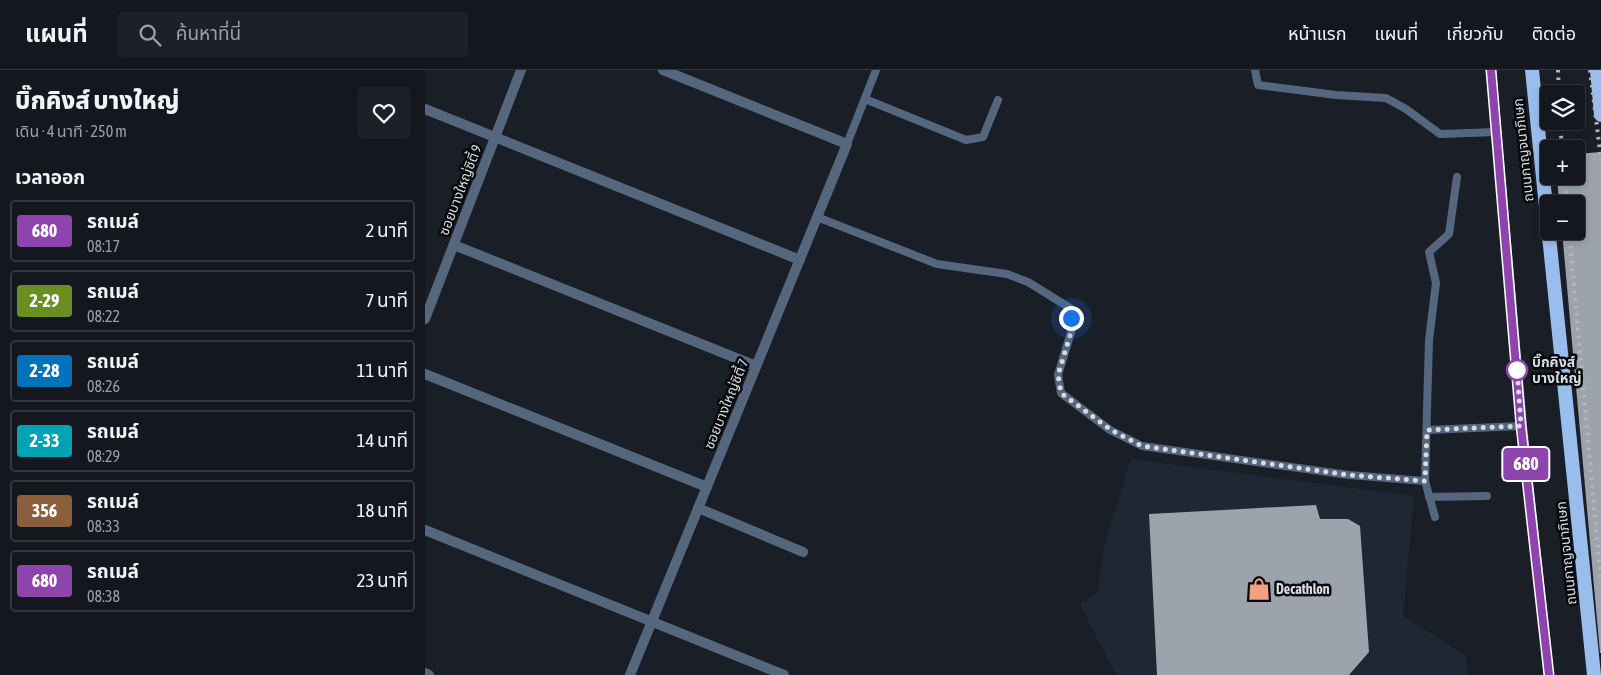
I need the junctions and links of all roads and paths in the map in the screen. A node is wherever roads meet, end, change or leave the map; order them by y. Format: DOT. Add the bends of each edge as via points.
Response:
graph roads {
  1 [pos="521,70"];
  2 [pos="663,70"];
  3 [pos="876,70"];
  4 [pos="1255,70"];
  5 [pos="1491,70"];
  6 [pos="1532,70"];
  7 [pos="1597,70"];
  8 [pos="865,98"];
  9 [pos="999,100"];
  10 [pos="425,109"];
  11 [pos="1601,115"];
  12 [pos="1496,132"];
  13 [pos="495,139"];
  14 [pos="847,144"];
  15 [pos="1457,177"];
  16 [pos="817,217"];
  17 [pos="453,245"];
  18 [pos="799,260"];
  19 [pos="425,319"];
  20 [pos="756,366"];
  21 [pos="425,374"];
  22 [pos="1521,426"];
  23 [pos="1427,430"];
  24 [pos="1425,481"];
  25 [pos="707,487"];
  26 [pos="1429,496"];
  27 [pos="1487,496"];
  28 [pos="698,508"];
  29 [pos="1435,518"];
  30 [pos="425,530"];
  31 [pos="803,552"];
  32 [pos="1589,619"];
  33 [pos="652,621"];
  34 [pos="425,673"];
  35 [pos="429,675"];
  36 [pos="630,675"];
  37 [pos="785,675"];
  38 [pos="1549,675"];
  39 [pos="1586,675"];
  40 [pos="1594,675"];
  1 -- 13 [label="street, ซอยบางใหญ่ซิตี้ 9"];
  2 -- 14 [label="street"];
  3 -- 8 [label="lane"];
  4 -- 12 [label="lane" via="1258,85 1386,98 1440,134"];
  5 -- 12 [label="main road"];
  6 -- 32 [label="highway, ถนนกาญจนาภิเษก"];
  7 -- 11 [label="highway"];
  8 -- 9 [label="lane" via="965,140 983,137"];
  8 -- 14 [label="lane"];
  10 -- 13 [label="street"];
  12 -- 22 [label="main road"];
  13 -- 17 [label="street, ซอยบางใหญ่ซิตี้ 9"];
  13 -- 18 [label="street"];
  14 -- 16 [label="street, ซอยบางใหญ่ซิตี้ 7"];
  15 -- 23 [label="lane" via="1449,234 1429,252 1436,283 1429,340"];
  16 -- 18 [label="street, ซอยบางใหญ่ซิตี้ 7"];
  16 -- 24 [label="lane" via="937,264 1007,274 1028,282 1070,308 1072,329 1058,375 1061,393 1111,430 1142,446 1349,475"];
  17 -- 19 [label="street, ซอยบางใหญ่ซิตี้ 9"];
  17 -- 20 [label="street"];
  18 -- 20 [label="street, ซอยบางใหญ่ซิตี้ 7"];
  20 -- 25 [label="street, ซอยบางใหญ่ซิตี้ 7"];
  21 -- 25 [label="street"];
  22 -- 23 [label="lane"];
  22 -- 38 [label="main road"];
  23 -- 24 [label="lane"];
  24 -- 26 [label="lane"];
  25 -- 28 [label="street, ซอยบางใหญ่ซิตี้ 7"];
  26 -- 27 [label="lane"];
  26 -- 29 [label="lane"];
  28 -- 31 [label="street"];
  28 -- 33 [label="street, ซอยบางใหญ่ซิตี้ 7"];
  30 -- 33 [label="street"];
  32 -- 39 [label="highway"];
  32 -- 40 [label="highway, ถนนกาญจนาภิเษก"];
  33 -- 36 [label="street, ซอยบางใหญ่ซิตี้ 7"];
  33 -- 37 [label="street"];
  34 -- 35 [label="street"];
}
